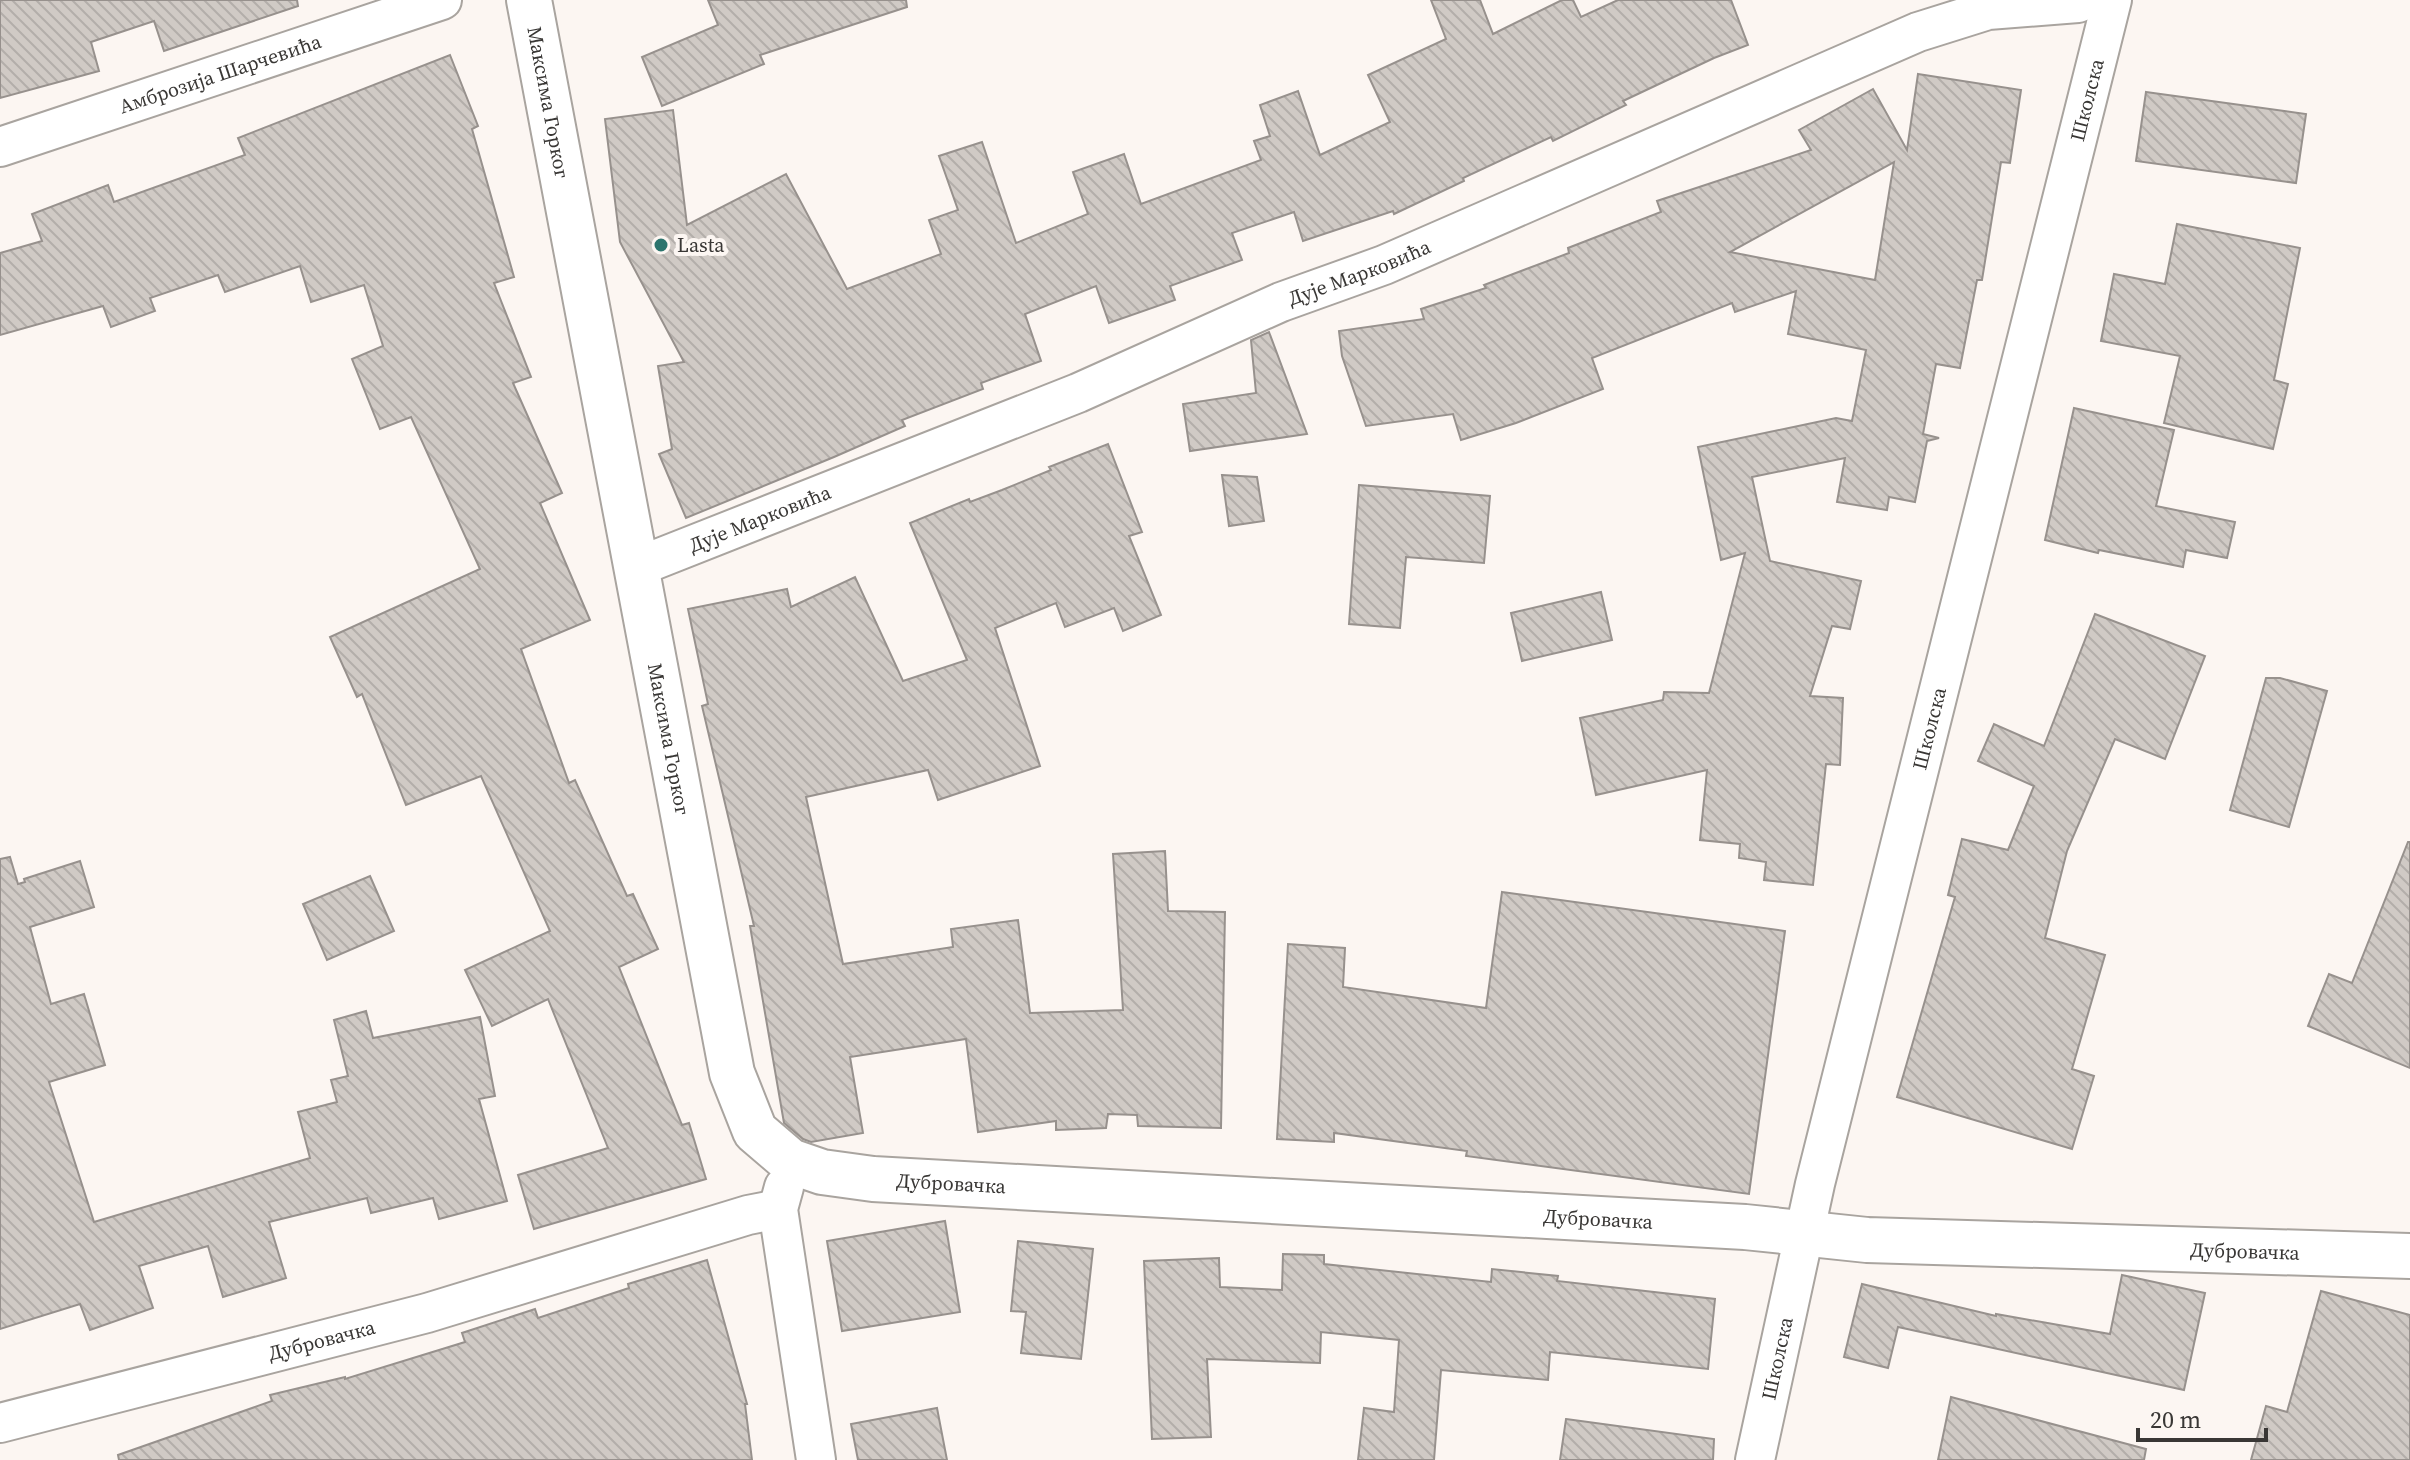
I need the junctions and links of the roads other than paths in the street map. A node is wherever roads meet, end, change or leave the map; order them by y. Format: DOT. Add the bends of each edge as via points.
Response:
graph roads {
  1 [pos="442,0"];
  2 [pos="529,0"];
  3 [pos="2085,0"];
  4 [pos="2112,0"];
  5 [pos="0,147"];
  6 [pos="637,567"];
  7 [pos="790,1161"];
  8 [pos="778,1209"];
  9 [pos="1804,1232"];
  10 [pos="2410,1256"];
  11 [pos="0,1423"];
  12 [pos="816,1460"];
  13 [pos="1755,1460"];
  1 -- 5 [label="street, Амброзија Шарчевића"];
  2 -- 6 [label="street, Максима Горког"];
  3 -- 6 [label="street, Дује Марковића" via="1988,10 1918,32 1078,393"];
  4 -- 9 [label="street, Школска"];
  6 -- 7 [label="street, Максима Горког" via="732,1073 755,1131"];
  7 -- 8 [label="street"];
  7 -- 9 [label="street, Дубровачка" via="873,1179"];
  8 -- 11 [label="street, Дубровачка" via="427,1313"];
  8 -- 12 [label="street"];
  9 -- 10 [label="street, Дубровачка" via="1867,1240"];
  9 -- 13 [label="street, Школска"];
}
